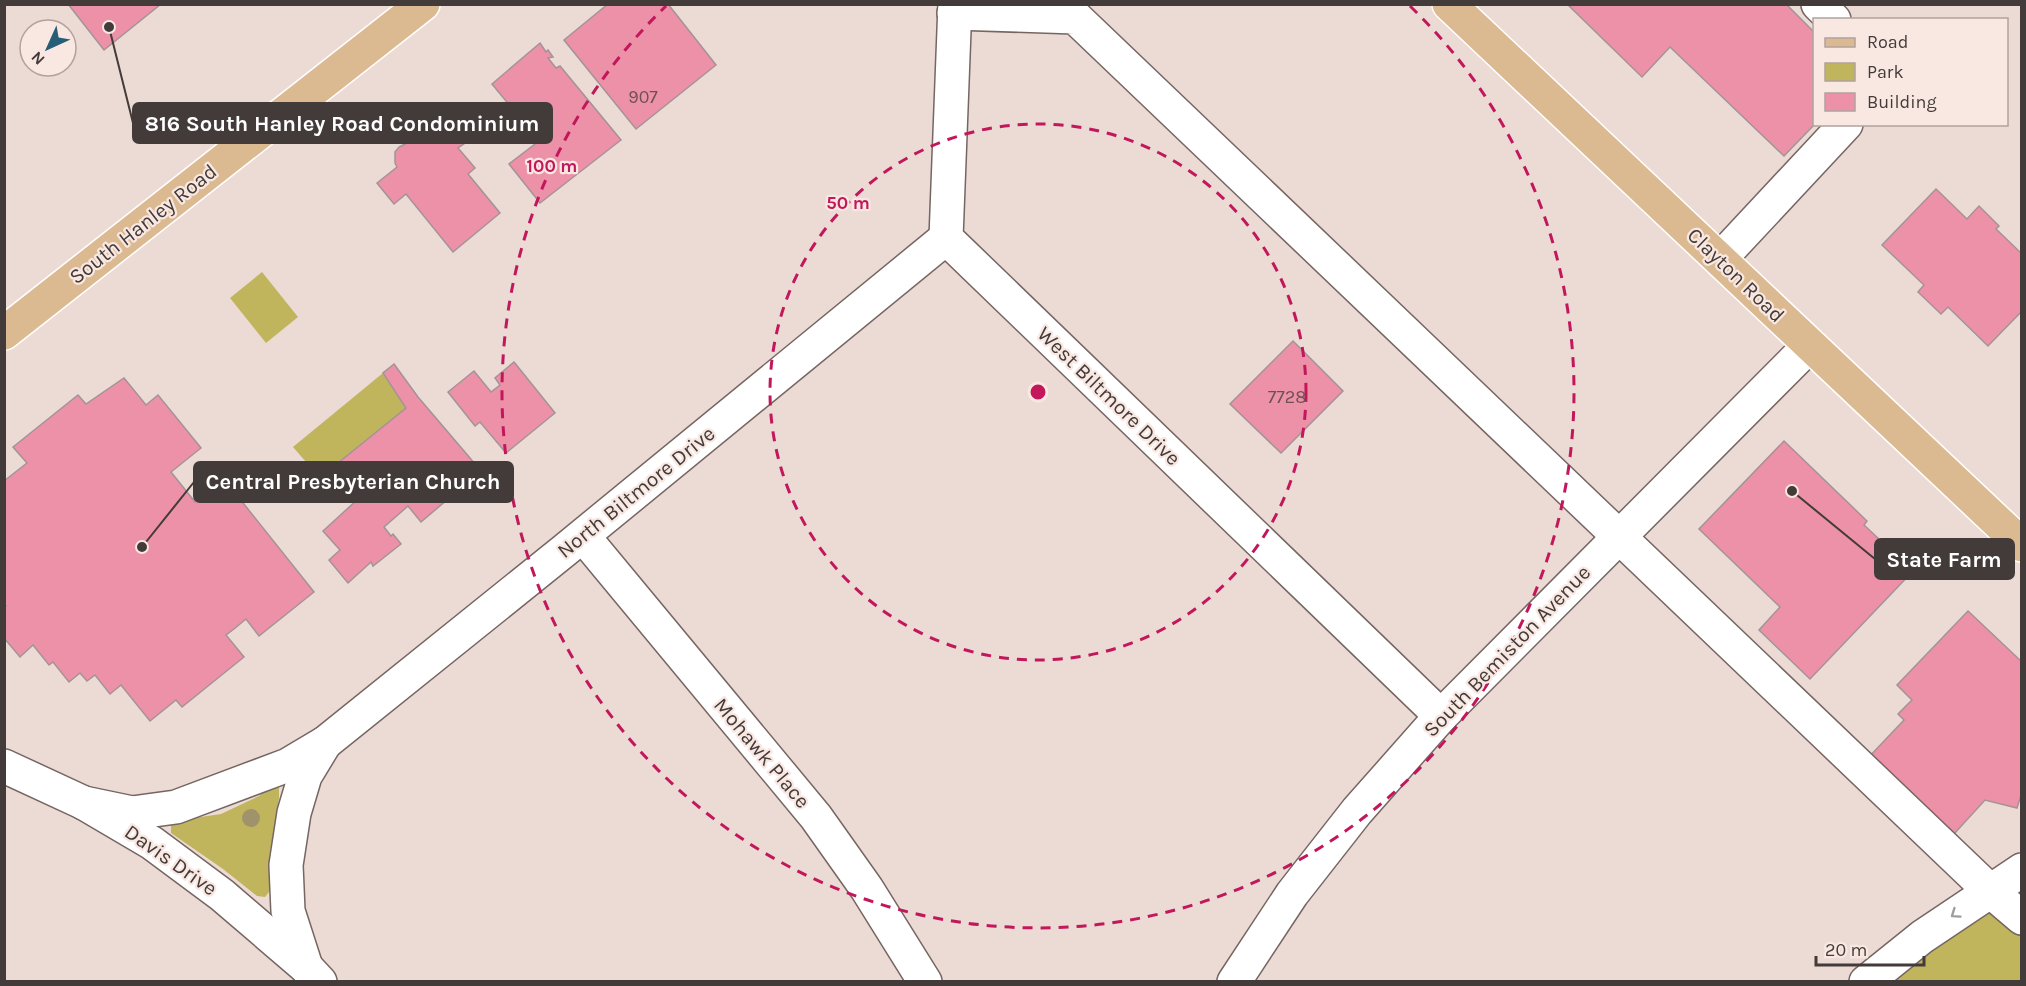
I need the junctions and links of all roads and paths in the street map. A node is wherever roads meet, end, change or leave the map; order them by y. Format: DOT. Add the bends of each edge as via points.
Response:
graph roads {
  1 [pos="423,4"];
  2 [pos="1449,4"];
  3 [pos="1818,4"];
  4 [pos="954,9"];
  5 [pos="1832,18"];
  6 [pos="1844,126"];
  7 [pos="946,238"];
  8 [pos="1720,259"];
  9 [pos="4,333"];
  10 [pos="1809,345"];
  11 [pos="583,536"];
  12 [pos="1620,536"];
  13 [pos="2022,546"];
  14 [pos="1441,716"];
  15 [pos="325,743"];
  16 [pos="4,766"];
  17 [pos="84,803"];
  18 [pos="2022,870"];
  19 [pos="1989,890"];
  20 [pos="2022,918"];
  21 [pos="313,974"];
  22 [pos="925,981"];
  23 [pos="1234,981"];
  24 [pos="1866,981"];
  1 -- 9 [label="main road, South Hanley Road"];
  2 -- 8 [label="main road, Clayton Road"];
  3 -- 5 [label="street"];
  4 -- 7 [label="street"];
  4 -- 12 [label="street" via="1075,17"];
  6 -- 8 [label="street"];
  7 -- 11 [label="street, North Biltmore Drive"];
  7 -- 14 [label="street, West Biltmore Drive"];
  8 -- 10 [label="main road, Clayton Road"];
  10 -- 12 [label="street, South Bemiston Avenue"];
  10 -- 13 [label="main road, Clayton Road"];
  11 -- 15 [label="street, North Biltmore Drive"];
  11 -- 22 [label="street, Mohawk Place" via="816,817"];
  12 -- 14 [label="street, South Bemiston Avenue"];
  12 -- 19 [label="street"];
  14 -- 23 [label="street, South Bemiston Avenue" via="1299,885"];
  15 -- 17 [label="street, North Biltmore Drive" via="288,765 176,807 132,813"];
  15 -- 21 [label="street, North Biltmore Drive" via="305,776 294,813 286,865 288,911"];
  16 -- 17 [label="street, Davis Drive"];
  17 -- 21 [label="street, Davis Drive" via="152,843 222,895"];
  18 -- 19 [label="street"];
  19 -- 20 [label="street"];
  19 -- 24 [label="street, one-way"];
}
